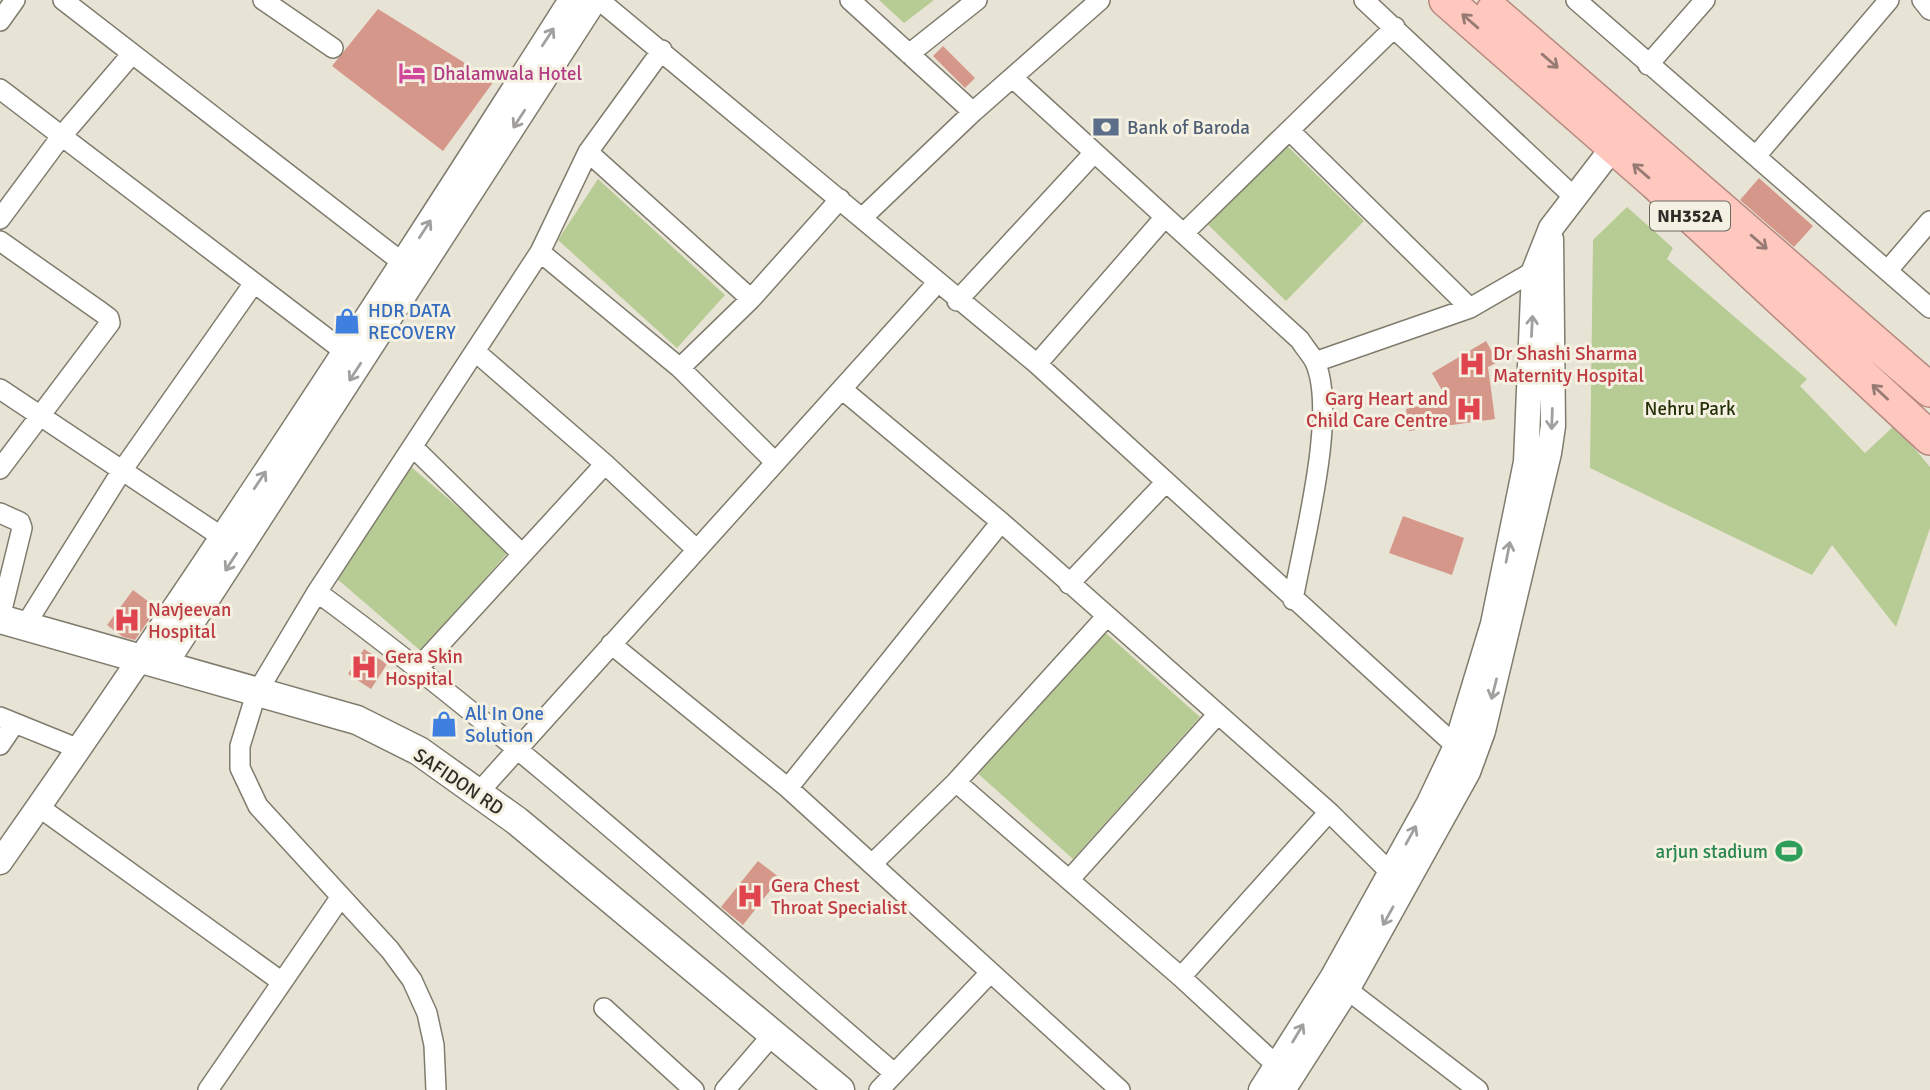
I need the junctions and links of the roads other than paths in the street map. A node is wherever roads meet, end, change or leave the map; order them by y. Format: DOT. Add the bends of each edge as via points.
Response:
graph roads {
  1 [pos="15,0"];
  2 [pos="63,0"];
  3 [pos="262,0"];
  4 [pos="571,0"];
  5 [pos="597,0"];
  6 [pos="850,0"];
  7 [pos="977,0"];
  8 [pos="1100,0"];
  9 [pos="1364,0"];
  10 [pos="1446,0"];
  11 [pos="1480,0"];
  12 [pos="1576,0"];
  13 [pos="1705,0"];
  14 [pos="1889,0"];
  15 [pos="1922,0"];
  16 [pos="1930,10"];
  17 [pos="0,21"];
  18 [pos="1395,27"];
  19 [pos="333,48"];
  20 [pos="662,50"];
  21 [pos="909,54"];
  22 [pos="131,55"];
  23 [pos="1648,65"];
  24 [pos="1014,79"];
  25 [pos="0,89"];
  26 [pos="973,112"];
  27 [pos="1290,131"];
  28 [pos="1620,137"];
  29 [pos="60,138"];
  30 [pos="588,152"];
  31 [pos="1093,154"];
  32 [pos="1756,156"];
  33 [pos="1573,196"];
  34 [pos="841,200"];
  35 [pos="863,217"];
  36 [pos="1165,217"];
  37 [pos="0,219"];
  38 [pos="1930,221"];
  39 [pos="1551,228"];
  40 [pos="1185,232"];
  41 [pos="0,241"];
  42 [pos="540,252"];
  43 [pos="411,269"];
  44 [pos="1888,270"];
  45 [pos="1534,271"];
  46 [pos="938,282"];
  47 [pos="254,283"];
  48 [pos="751,299"];
  49 [pos="957,301"];
  50 [pos="1470,308"];
  51 [pos="1930,308"];
  52 [pos="345,352"];
  53 [pos="477,353"];
  54 [pos="1315,362"];
  55 [pos="1037,364"];
  56 [pos="680,368"];
  57 [pos="0,388"];
  58 [pos="843,390"];
  59 [pos="1930,390"];
  60 [pos="39,416"];
  61 [pos="1930,438"];
  62 [pos="413,447"];
  63 [pos="774,461"];
  64 [pos="605,464"];
  65 [pos="0,470"];
  66 [pos="121,472"];
  67 [pos="1165,483"];
  68 [pos="0,513"];
  69 [pos="1001,522"];
  70 [pos="222,537"];
  71 [pos="696,549"];
  72 [pos="521,553"];
  73 [pos="1069,584"];
  74 [pos="317,592"];
  75 [pos="1293,600"];
  76 [pos="1106,617"];
  77 [pos="9,620"];
  78 [pos="611,643"];
  79 [pos="153,663"];
  80 [pos="419,667"];
  81 [pos="256,694"];
  82 [pos="1218,714"];
  83 [pos="7,720"];
  84 [pos="0,745"];
  85 [pos="517,748"];
  86 [pos="79,749"];
  87 [pos="1466,751"];
  88 [pos="956,782"];
  89 [pos="788,788"];
  90 [pos="479,792"];
  91 [pos="39,807"];
  92 [pos="1329,812"];
  93 [pos="0,862"];
  94 [pos="872,864"];
  95 [pos="1390,872"];
  96 [pos="1070,879"];
  97 [pos="340,898"];
  98 [pos="989,974"];
  99 [pos="1181,977"];
  100 [pos="282,982"];
  101 [pos="1340,984"];
  102 [pos="604,1007"];
  103 [pos="774,1033"];
  104 [pos="894,1073"];
  105 [pos="1284,1078"];
  106 [pos="208,1090"];
  107 [pos="436,1090"];
  108 [pos="694,1090"];
  109 [pos="725,1090"];
  110 [pos="840,1090"];
  111 [pos="879,1090"];
  112 [pos="1120,1090"];
  113 [pos="1261,1090"];
  114 [pos="1478,1090"];
  1 -- 17 [label="street"];
  2 -- 22 [label="street"];
  3 -- 19 [label="street"];
  43 -- 4 [label="street, one-way"];
  5 -- 20 [label="street"];
  5 -- 43 [label="street, one-way"];
  6 -- 21 [label="street"];
  7 -- 21 [label="street"];
  8 -- 24 [label="street"];
  9 -- 18 [label="street"];
  28 -- 10 [label="highway, NH352A, one-way"];
  11 -- 28 [label="highway, NH352A, one-way"];
  12 -- 23 [label="street"];
  13 -- 23 [label="street"];
  14 -- 32 [label="street"];
  15 -- 16 [label="street"];
  18 -- 27 [label="street"];
  18 -- 33 [label="street"];
  20 -- 30 [label="street"];
  20 -- 34 [label="street"];
  21 -- 26 [label="street"];
  22 -- 29 [label="street"];
  22 -- 43 [label="street"];
  23 -- 32 [label="street"];
  24 -- 26 [label="street"];
  24 -- 31 [label="street"];
  25 -- 29 [label="street"];
  26 -- 35 [label="street"];
  27 -- 40 [label="street"];
  27 -- 50 [label="street"];
  28 -- 33 [label="street"];
  28 -- 59 [label="highway, NH352A, one-way"];
  61 -- 28 [label="highway, NH352A, one-way"];
  29 -- 37 [label="street"];
  29 -- 47 [label="street"];
  30 -- 42 [label="street"];
  30 -- 48 [label="street"];
  31 -- 36 [label="street"];
  31 -- 49 [label="street"];
  32 -- 44 [label="street"];
  33 -- 39 [label="street"];
  34 -- 35 [label="street"];
  34 -- 48 [label="street"];
  35 -- 46 [label="street"];
  36 -- 40 [label="street"];
  36 -- 55 [label="street"];
  38 -- 44 [label="street"];
  39 -- 45 [label="street"];
  39 -- 87 [label="street, one-way" via="1553,426 1549,453"];
  40 -- 54 [label="street" via="1300,340"];
  41 -- 60 [label="street" via="109,318 102,335"];
  42 -- 53 [label="street"];
  42 -- 56 [label="street"];
  43 -- 52 [label="street"];
  43 -- 79 [label="street, one-way"];
  44 -- 51 [label="street"];
  45 -- 50 [label="street"];
  87 -- 45 [label="street, one-way" via="1526,462"];
  46 -- 49 [label="street"];
  46 -- 58 [label="street"];
  47 -- 52 [label="street"];
  47 -- 66 [label="street"];
  48 -- 56 [label="street"];
  49 -- 55 [label="street"];
  50 -- 54 [label="street"];
  70 -- 52 [label="street, one-way"];
  53 -- 62 [label="street"];
  53 -- 64 [label="street"];
  54 -- 75 [label="street" via="1323,397 1321,440"];
  55 -- 67 [label="street"];
  56 -- 63 [label="street"];
  57 -- 60 [label="street"];
  58 -- 63 [label="street"];
  58 -- 69 [label="street"];
  60 -- 65 [label="street"];
  60 -- 66 [label="street"];
  62 -- 72 [label="street"];
  62 -- 74 [label="street"];
  63 -- 71 [label="street"];
  64 -- 71 [label="street"];
  64 -- 72 [label="street"];
  66 -- 70 [label="street"];
  66 -- 77 [label="street"];
  67 -- 73 [label="street"];
  67 -- 75 [label="street"];
  68 -- 77 [label="street" via="20,522 22,528"];
  69 -- 73 [label="street"];
  69 -- 89 [label="street"];
  70 -- 79 [label="street"];
  71 -- 78 [label="street"];
  72 -- 80 [label="street"];
  73 -- 76 [label="street"];
  74 -- 80 [label="street"];
  74 -- 81 [label="street"];
  75 -- 87 [label="street"];
  76 -- 82 [label="street"];
  76 -- 88 [label="street"];
  77 -- 79 [label="main road, SAFIDON RD"];
  78 -- 85 [label="street"];
  78 -- 89 [label="street"];
  79 -- 81 [label="main road, SAFIDON RD"];
  79 -- 86 [label="street"];
  80 -- 85 [label="street"];
  81 -- 90 [label="main road, SAFIDON RD" via="357,720 419,751"];
  81 -- 97 [label="street" via="240,746 240,768 248,788 258,806"];
  82 -- 92 [label="street"];
  82 -- 96 [label="street"];
  83 -- 84 [label="street"];
  83 -- 86 [label="street"];
  85 -- 90 [label="street"];
  85 -- 104 [label="street"];
  86 -- 91 [label="street"];
  95 -- 87 [label="street, one-way"];
  87 -- 101 [label="street, one-way"];
  88 -- 94 [label="street"];
  88 -- 96 [label="street"];
  89 -- 94 [label="street"];
  90 -- 103 [label="main road, SAFIDON RD"];
  91 -- 93 [label="street"];
  91 -- 100 [label="street"];
  92 -- 95 [label="street"];
  92 -- 99 [label="street"];
  94 -- 98 [label="street"];
  95 -- 101 [label="street"];
  96 -- 99 [label="street"];
  97 -- 100 [label="street"];
  97 -- 107 [label="street" via="412,980 427,1013"];
  98 -- 104 [label="street"];
  98 -- 112 [label="street"];
  99 -- 105 [label="street"];
  100 -- 106 [label="street"];
  101 -- 105 [label="street"];
  101 -- 114 [label="street"];
  102 -- 108 [label="street"];
  103 -- 109 [label="street"];
  103 -- 110 [label="main road, SAFIDON RD"];
  104 -- 111 [label="street"];
  105 -- 113 [label="street"];
}
